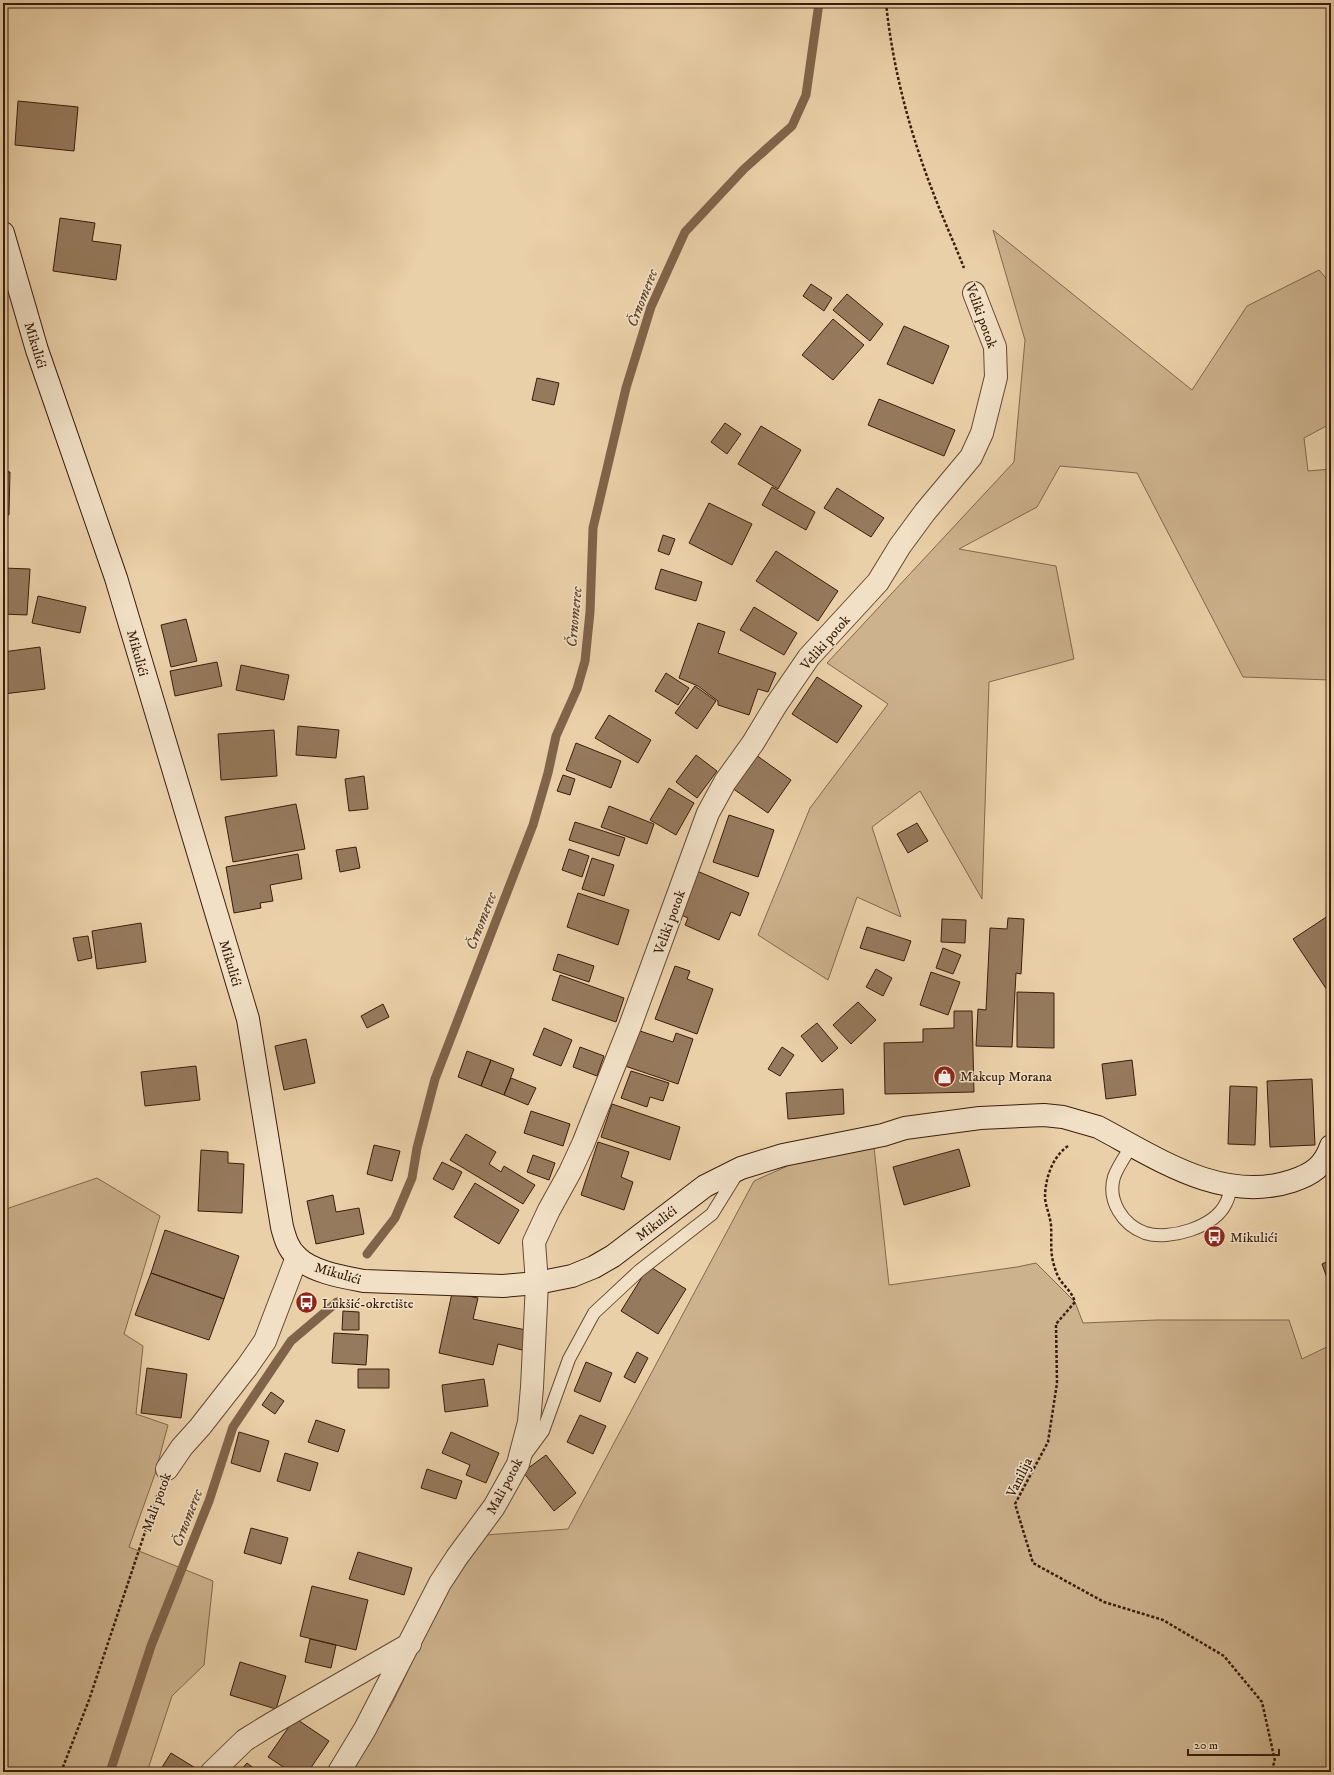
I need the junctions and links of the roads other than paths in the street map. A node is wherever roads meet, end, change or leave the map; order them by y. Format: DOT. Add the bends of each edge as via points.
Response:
graph roads {
  1 [pos="3,233"];
  2 [pos="974,293"];
  3 [pos="1132,1145"];
  4 [pos="1330,1150"];
  5 [pos="741,1168"];
  6 [pos="1231,1185"];
  7 [pos="297,1257"];
  8 [pos="537,1283"];
  9 [pos="518,1464"];
  10 [pos="167,1469"];
  11 [pos="410,1644"];
  12 [pos="212,1772"];
  13 [pos="338,1772"];
  1 -- 7 [label="street, Mikulići" via="37,350 116,578 248,1019 282,1227 286,1242"];
  2 -- 8 [label="street, Veliki potok" via="995,347 996,377 982,433 971,457 900,546 878,582 809,656 725,782 708,813 633,1018 586,1137 534,1242"];
  3 -- 5 [label="street, Mikulići" via="1098,1127 1063,1117 980,1118 905,1128 883,1135 783,1155"];
  3 -- 6 [label="street, Mikulići" via="1185,1173"];
  3 -- 6 [label="lane" via="1114,1177 1114,1204 1120,1215 1146,1233 1161,1235 1186,1232 1209,1222 1227,1202"];
  4 -- 6 [label="street, Mikulići" via="1323,1163 1302,1178 1271,1186"];
  5 -- 8 [label="street, Mikulići" via="705,1186 648,1231 600,1263 572,1276"];
  5 -- 9 [label="lane" via="712,1214 639,1271 594,1313 569,1360 543,1431"];
  7 -- 8 [label="street, Mikulići" via="317,1269 364,1281 503,1286"];
  7 -- 10 [label="street, Mali potok" via="265,1341"];
  8 -- 9 [label="street, Mali potok" via="529,1422"];
  9 -- 11 [label="street, Mali potok" via="494,1507 440,1583"];
  11 -- 12 [label="street" via="245,1740"];
  11 -- 13 [label="street, Mali potok" via="365,1729"];
}
